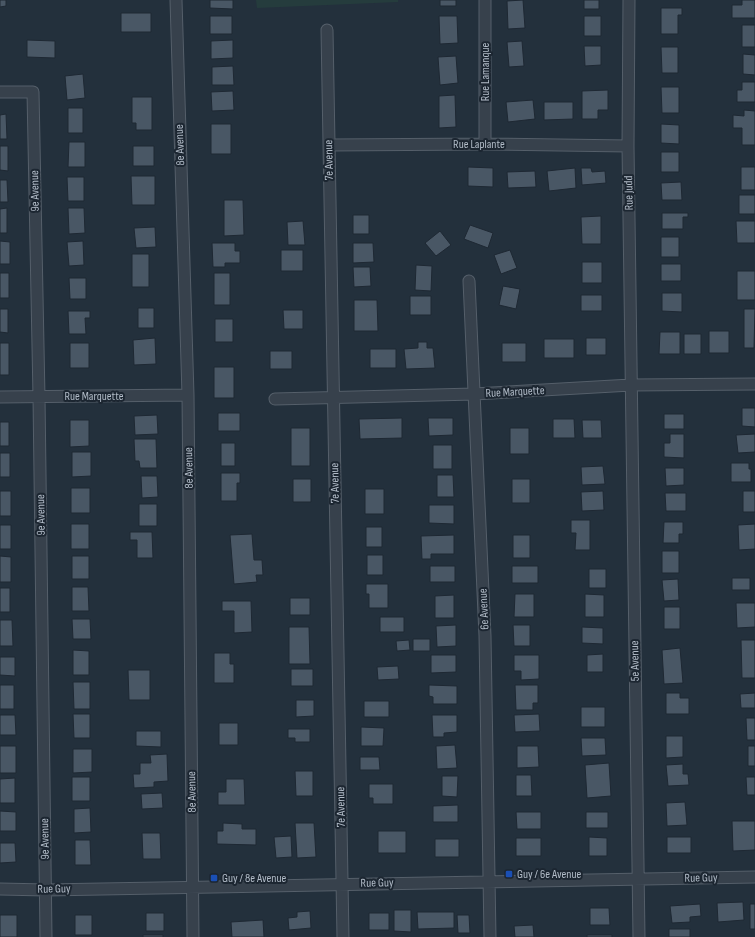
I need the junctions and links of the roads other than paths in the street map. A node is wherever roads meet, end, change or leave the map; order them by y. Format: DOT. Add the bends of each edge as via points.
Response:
graph roads {
  1 [pos="176,0"];
  2 [pos="485,0"];
  3 [pos="629,0"];
  4 [pos="326,30"];
  5 [pos="0,92"];
  6 [pos="485,144"];
  7 [pos="329,145"];
  8 [pos="628,146"];
  9 [pos="469,281"];
  10 [pos="755,384"];
  11 [pos="631,385"];
  12 [pos="474,394"];
  13 [pos="188,395"];
  14 [pos="0,397"];
  15 [pos="39,397"];
  16 [pos="334,398"];
  17 [pos="275,399"];
  18 [pos="755,877"];
  19 [pos="638,879"];
  20 [pos="489,881"];
  21 [pos="342,884"];
  22 [pos="193,886"];
  23 [pos="0,889"];
  24 [pos="46,890"];
  25 [pos="46,937"];
  26 [pos="193,937"];
  27 [pos="343,937"];
  28 [pos="490,937"];
  29 [pos="639,937"];
  1 -- 13 [label="street, 8e Avenue"];
  2 -- 6 [label="street, Rue Lamanque"];
  3 -- 8 [label="street, Rue Judd"];
  4 -- 7 [label="street, 7e Avenue"];
  5 -- 15 [label="street, 9e Avenue" via="33,92"];
  6 -- 7 [label="street, Rue Laplante"];
  6 -- 8 [label="street, Rue Laplante"];
  7 -- 16 [label="street, 7e Avenue"];
  8 -- 11 [label="street, Rue Judd"];
  9 -- 12 [label="street, 6e Avenue"];
  10 -- 11 [label="street, Rue Marquette"];
  11 -- 12 [label="street, Rue Marquette"];
  11 -- 19 [label="street, 5e Avenue"];
  12 -- 16 [label="street, Rue Marquette"];
  12 -- 20 [label="street, 6e Avenue" via="486,636"];
  13 -- 15 [label="street, Rue Marquette"];
  13 -- 22 [label="street, 8e Avenue"];
  14 -- 15 [label="street, Rue Marquette"];
  15 -- 24 [label="street, 9e Avenue"];
  16 -- 17 [label="street, Rue Marquette"];
  16 -- 21 [label="street, 7e Avenue"];
  18 -- 19 [label="street, Rue Guy"];
  19 -- 20 [label="street, Rue Guy"];
  19 -- 29 [label="street, 5e Avenue"];
  20 -- 21 [label="street, Rue Guy"];
  20 -- 28 [label="street, 6e Avenue"];
  21 -- 22 [label="street, Rue Guy"];
  21 -- 27 [label="street, 7e Avenue"];
  22 -- 24 [label="street, Rue Guy"];
  22 -- 26 [label="street, 8e Avenue"];
  23 -- 24 [label="street, Rue Guy"];
  24 -- 25 [label="street, 9e Avenue"];
}
